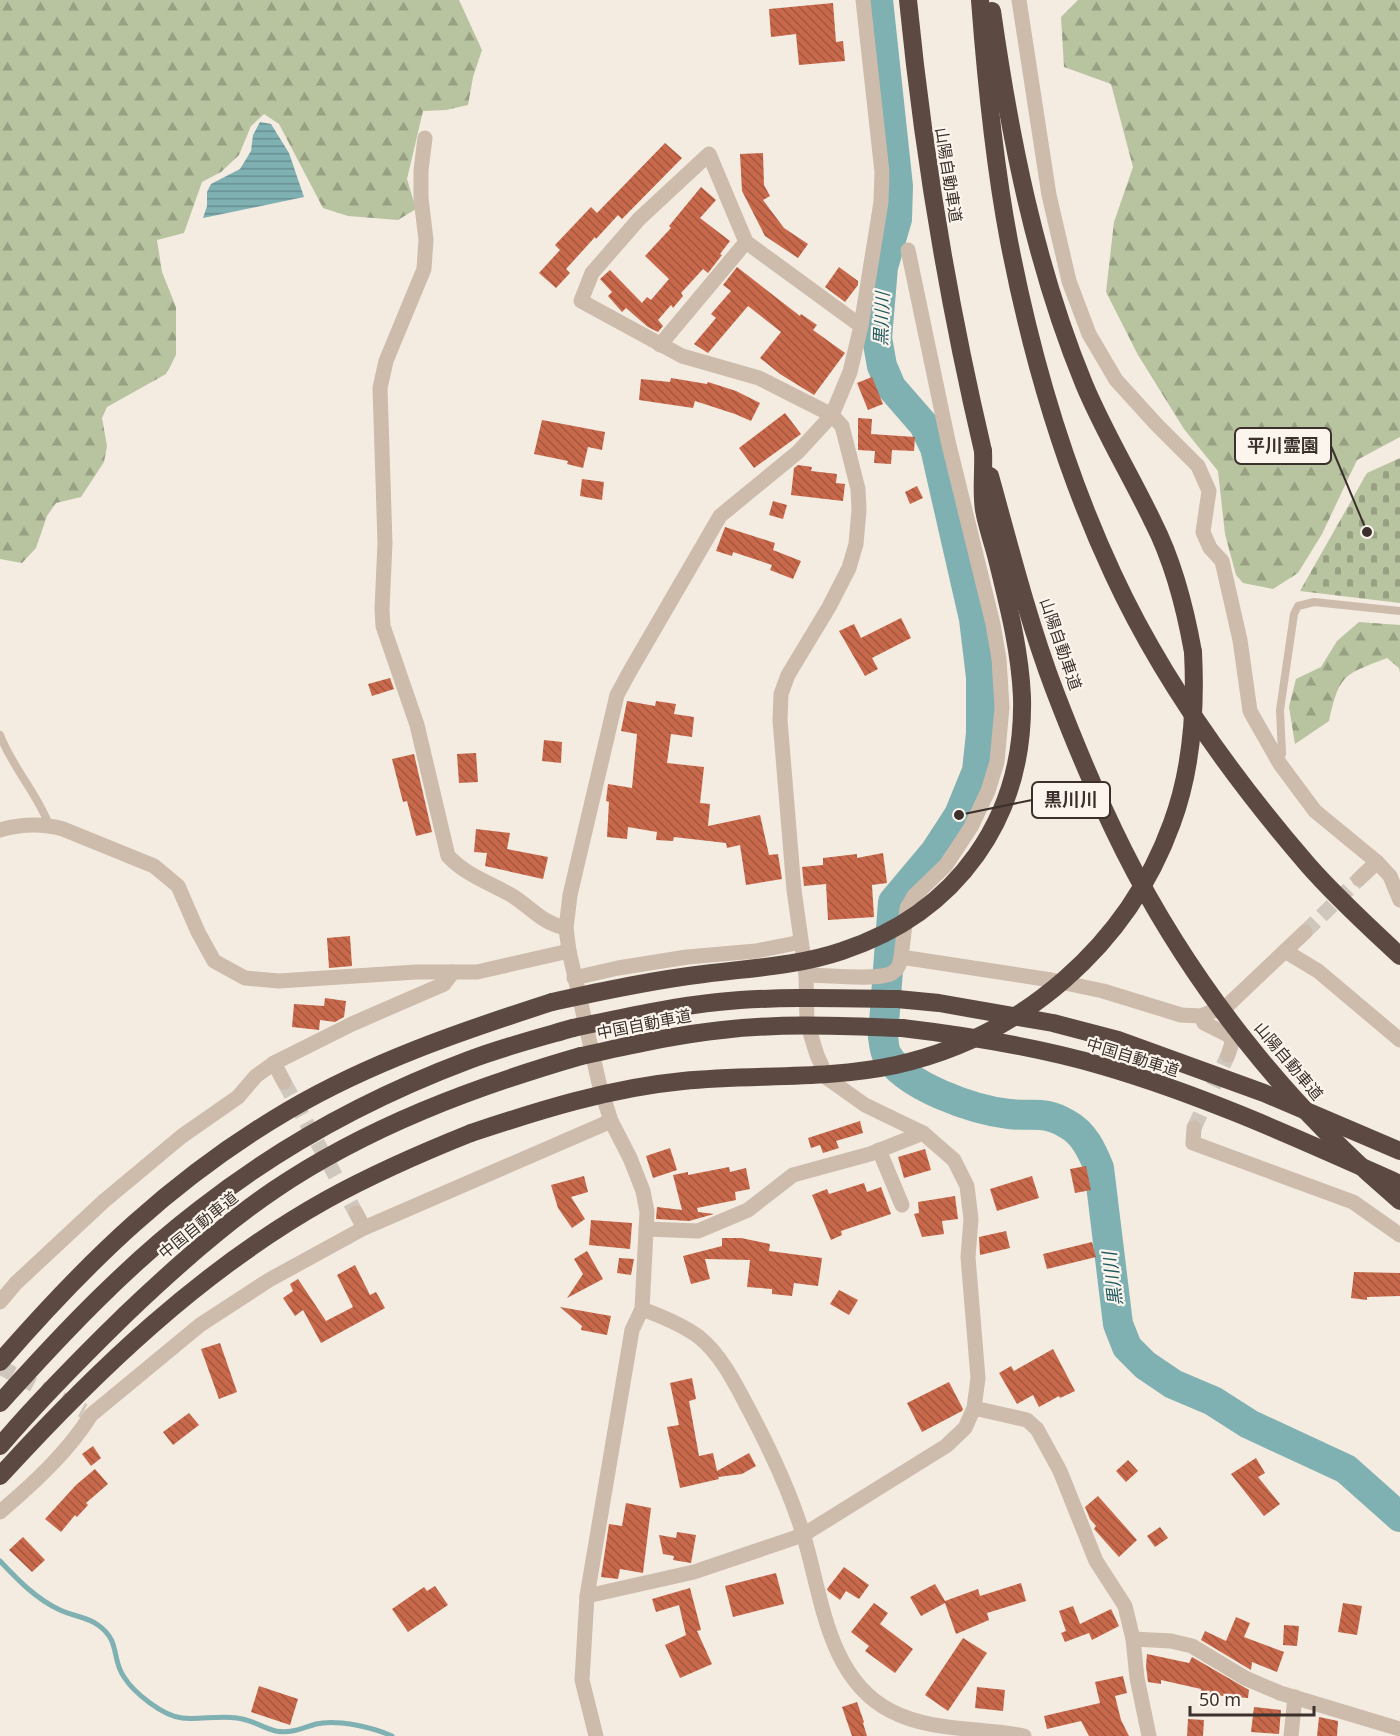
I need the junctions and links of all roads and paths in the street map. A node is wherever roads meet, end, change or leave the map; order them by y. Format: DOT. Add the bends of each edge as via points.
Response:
graph roads {
  1 [pos="863,0"];
  2 [pos="908,0"];
  3 [pos="980,0"];
  4 [pos="990,0"];
  5 [pos="1019,0"];
  6 [pos="425,138"];
  7 [pos="746,242"];
  8 [pos="908,250"];
  9 [pos="861,326"];
  10 [pos="660,345"];
  11 [pos="832,415"];
  12 [pos="983,452"];
  13 [pos="1400,611"];
  14 [pos="0,735"];
  15 [pos="1276,758"];
  16 [pos="49,825"];
  17 [pos="0,830"];
  18 [pos="1377,862"];
  19 [pos="1359,879"];
  20 [pos="1400,900"];
  21 [pos="566,928"];
  22 [pos="1305,932"];
  23 [pos="801,942"];
  24 [pos="569,951"];
  25 [pos="1285,951"];
  26 [pos="1400,956"];
  27 [pos="901,957"];
  28 [pos="453,972"];
  29 [pos="806,975"];
  30 [pos="573,978"];
  31 [pos="1201,1016"];
  32 [pos="1400,1040"];
  33 [pos="1228,1055"];
  34 [pos="274,1064"];
  35 [pos="284,1082"];
  36 [pos="611,1121"];
  37 [pos="1194,1128"];
  38 [pos="923,1132"];
  39 [pos="879,1150"];
  40 [pos="1400,1151"];
  41 [pos="1400,1184"];
  42 [pos="1400,1201"];
  43 [pos="902,1205"];
  44 [pos="356,1213"];
  45 [pos="364,1228"];
  46 [pos="646,1229"];
  47 [pos="1400,1235"];
  48 [pos="0,1302"];
  49 [pos="642,1309"];
  50 [pos="0,1362"];
  51 [pos="0,1403"];
  52 [pos="974,1408"];
  53 [pos="0,1446"];
  54 [pos="0,1476"];
  55 [pos="0,1512"];
  56 [pos="803,1535"];
  57 [pos="587,1596"];
  58 [pos="1133,1639"];
  59 [pos="1295,1697"];
  60 [pos="1400,1729"];
  61 [pos="985,1734"];
  62 [pos="596,1736"];
  63 [pos="1024,1736"];
  64 [pos="1149,1736"];
  65 [pos="1291,1736"];
  1 -- 9 [label="street" via="882,172 881,202"];
  2 -- 12 [label="highway, 山陽自動車道" via="928,172 946,281"];
  3 -- 26 [label="highway" via="1007,229 1031,341 1065,455 1114,575 1144,633 1217,749 1309,866"];
  4 -- 54 [label="highway, bridge" via="1017,159 1051,289 1085,385 1173,569 1193,652 1195,691 1185,776 1173,822 1156,862 1128,910 1100,945 1031,1007 990,1032 945,1050 896,1065 844,1073 682,1081 591,1096 471,1132 368,1177 324,1201 206,1281 128,1347 45,1426"];
  5 -- 15 [label="street" via="1049,195 1069,281 1089,334 1116,380 1198,466 1209,491 1203,532 1222,561 1240,640 1250,711"];
  6 -- 21 [label="street" via="421,170 424,269 386,361 380,388 385,543 383,626 417,725 448,856 460,869 512,896 543,920"];
  7 -- 9 [label="street"];
  7 -- 10 [label="street"];
  7 -- 10 [label="street" via="709,154 639,219 592,273 581,301"];
  8 -- 27 [label="street" via="948,441 993,624 1002,707 997,762 988,791 946,865 907,908"];
  9 -- 11 [label="street" via="850,372"];
  10 -- 11 [label="street" via="682,356 759,378"];
  11 -- 21 [label="street" via="798,452 720,516 630,671 615,704 570,895"];
  11 -- 23 [label="street" via="842,426 858,489 856,544 849,568 781,694 780,720"];
  12 -- 42 [label="highway, 山陽自動車道, bridge" via="1017,576 1054,687 1100,799 1151,901 1209,991 1271,1072 1331,1139"];
  12 -- 50 [label="highway, bridge" via="984,509 1018,659 1021,734 1016,769 991,834 946,891 891,930 840,952 552,1002 412,1050 346,1080 235,1144 169,1193 94,1259"];
  13 -- 15 [label="lane" via="1314,602 1298,606 1280,710 1282,754"];
  14 -- 16 [label="lane"];
  15 -- 18 [label="street" via="1316,811"];
  16 -- 17 [label="street" via="19,825"];
  16 -- 28 [label="street" via="154,866 178,885 214,961 245,978 279,981"];
  18 -- 19 [label="street"];
  18 -- 20 [label="street" via="1390,876"];
  21 -- 24 [label="street"];
  22 -- 25 [label="street"];
  23 -- 29 [label="street"];
  23 -- 30 [label="street"];
  24 -- 28 [label="street" via="477,972"];
  24 -- 30 [label="street"];
  25 -- 31 [label="street" via="1228,1005"];
  25 -- 32 [label="street" via="1318,970"];
  27 -- 29 [label="street" via="892,973 878,977"];
  27 -- 31 [label="street" via="1051,980 1181,1015"];
  28 -- 34 [label="street" via="444,984"];
  29 -- 38 [label="street" via="807,1023 827,1078 865,1105"];
  30 -- 36 [label="street"];
  31 -- 33 [label="street" via="1204,1023 1230,1036 1233,1043"];
  34 -- 35 [label="street"];
  34 -- 48 [label="street" via="256,1076 238,1097 182,1136 104,1201"];
  36 -- 45 [label="street"];
  36 -- 46 [label="street" via="643,1191"];
  37 -- 47 [label="street" via="1193,1143 1353,1202"];
  38 -- 39 [label="street"];
  38 -- 52 [label="street" via="954,1160 967,1186 971,1218 968,1267 978,1378"];
  39 -- 43 [label="street"];
  39 -- 46 [label="street" via="793,1175 748,1210 698,1231"];
  40 -- 51 [label="highway, 中国自動車道, bridge" via="1264,1093 1119,1040 1053,1023 897,999 778,999 661,1010 573,1028 469,1060 326,1127 261,1165 171,1232 87,1311"];
  41 -- 53 [label="highway, 中国自動車道, bridge" via="1235,1112 1104,1066 1006,1043 902,1028 807,1026 722,1030 661,1039 581,1056 476,1089 344,1149 275,1189 158,1283"];
  44 -- 45 [label="street"];
  45 -- 55 [label="street" via="269,1280 200,1325 87,1413 79,1434"];
  46 -- 49 [label="street"];
  49 -- 56 [label="street" via="699,1338 721,1360 764,1438"];
  49 -- 57 [label="street" via="632,1330"];
  52 -- 56 [label="street" via="965,1428 946,1446"];
  52 -- 58 [label="street" via="1027,1420 1037,1429 1060,1471 1096,1561 1125,1606"];
  56 -- 57 [label="street" via="694,1572"];
  56 -- 61 [label="street" via="832,1639 852,1676 869,1695 912,1720"];
  57 -- 62 [label="street" via="582,1680"];
  58 -- 59 [label="street" via="1192,1646 1245,1678"];
  58 -- 64 [label="street"];
  59 -- 60 [label="street"];
  59 -- 65 [label="street"];
  61 -- 63 [label="street"];
}
